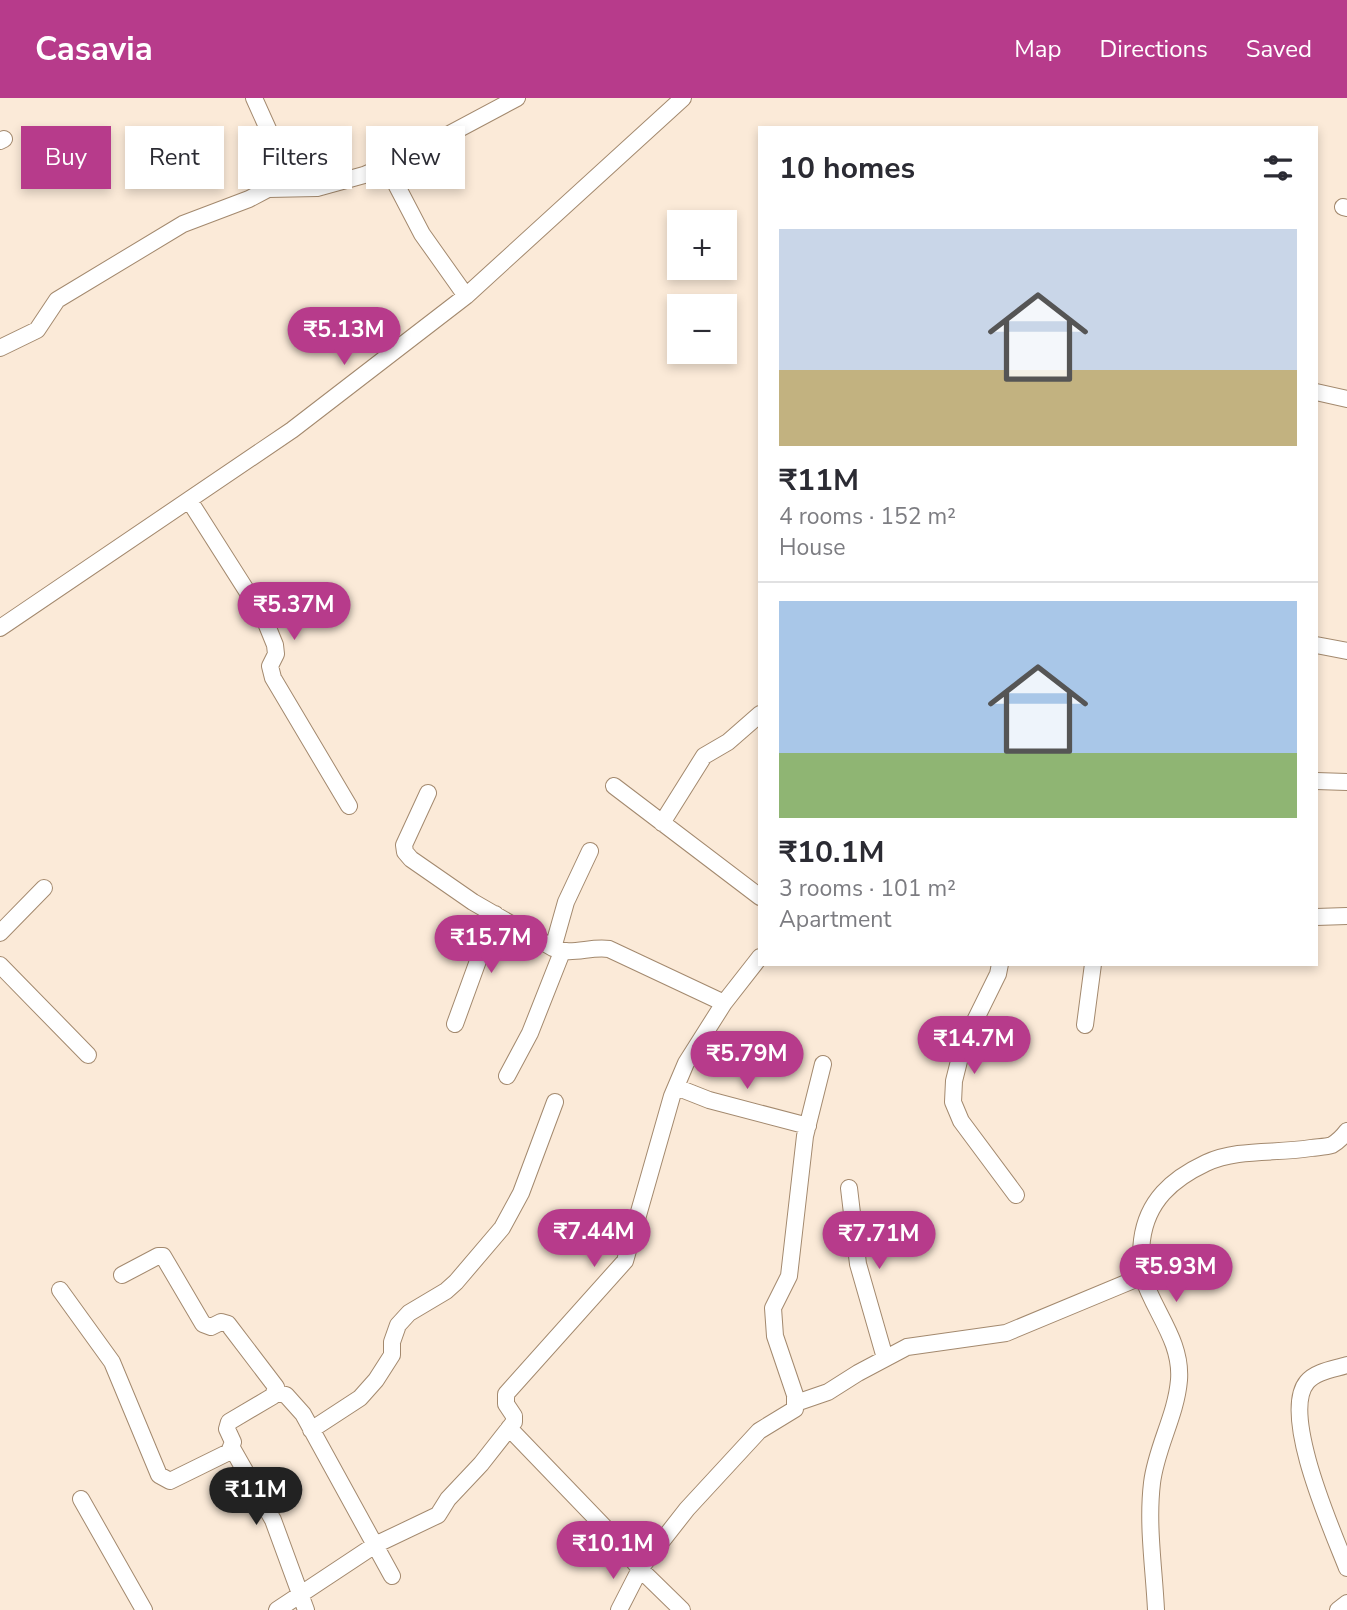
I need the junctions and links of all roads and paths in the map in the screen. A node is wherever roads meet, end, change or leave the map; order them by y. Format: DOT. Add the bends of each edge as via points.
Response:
graph roads {
  1 [pos="254,98"];
  2 [pos="517,98"];
  3 [pos="683,98"];
  4 [pos="267,126"];
  5 [pos="462,126"];
  6 [pos="268,189"];
  7 [pos="399,189"];
  8 [pos="466,296"];
  9 [pos="0,348"];
  10 [pos="1318,392"];
  11 [pos="1347,399"];
  12 [pos="189,500"];
  13 [pos="0,628"];
  14 [pos="1318,645"];
  15 [pos="1347,651"];
  16 [pos="758,716"];
  17 [pos="1318,781"];
  18 [pos="1347,782"];
  19 [pos="614,786"];
  20 [pos="428,793"];
  21 [pos="349,806"];
  22 [pos="662,823"];
  23 [pos="590,851"];
  24 [pos="44,888"];
  25 [pos="758,895"];
  26 [pos="495,914"];
  27 [pos="1318,916"];
  28 [pos="1347,916"];
  29 [pos="0,933"];
  30 [pos="558,950"];
  31 [pos="758,959"];
  32 [pos="0,965"];
  33 [pos="1000,966"];
  34 [pos="1093,966"];
  35 [pos="723,1003"];
  36 [pos="455,1024"];
  37 [pos="1085,1025"];
  38 [pos="89,1055"];
  39 [pos="823,1064"];
  40 [pos="507,1076"];
  41 [pos="676,1087"];
  42 [pos="555,1102"];
  43 [pos="808,1126"];
  44 [pos="1347,1134"];
  45 [pos="849,1188"];
  46 [pos="1016,1195"];
  47 [pos="122,1275"];
  48 [pos="1143,1276"];
  49 [pos="60,1290"];
  50 [pos="885,1358"];
  51 [pos="1347,1365"];
  52 [pos="276,1392"];
  53 [pos="796,1403"];
  54 [pos="509,1428"];
  55 [pos="312,1430"];
  56 [pos="232,1448"];
  57 [pos="81,1499"];
  58 [pos="375,1545"];
  59 [pos="1347,1568"];
  60 [pos="640,1569"];
  61 [pos="392,1576"];
  62 [pos="302,1603"];
  63 [pos="1347,1603"];
  64 [pos="144,1610"];
  65 [pos="277,1610"];
  66 [pos="619,1610"];
  67 [pos="682,1610"];
  68 [pos="1156,1610"];
  69 [pos="1338,1610"];
  1 -- 4 [label="street"];
  2 -- 5 [label="street"];
  3 -- 8 [label="street"];
  6 -- 9 [label="street" via="183,224 57,300 37,330"];
  7 -- 8 [label="street" via="422,234"];
  8 -- 12 [label="street" via="292,430"];
  10 -- 11 [label="street"];
  12 -- 13 [label="street"];
  12 -- 21 [label="street" via="270,628 276,654 270,666 273,678"];
  14 -- 15 [label="street"];
  16 -- 22 [label="street" via="704,756"];
  17 -- 18 [label="street"];
  19 -- 22 [label="street"];
  20 -- 26 [label="street" via="406,839 405,852"];
  22 -- 25 [label="street"];
  23 -- 30 [label="street" via="566,902"];
  24 -- 29 [label="street"];
  26 -- 30 [label="street"];
  26 -- 36 [label="street"];
  27 -- 28 [label="street"];
  30 -- 35 [label="street" via="610,949"];
  30 -- 40 [label="street" via="530,1033"];
  31 -- 35 [label="street"];
  32 -- 38 [label="street"];
  33 -- 46 [label="street" via="958,1058 953,1102 961,1121"];
  34 -- 37 [label="street"];
  35 -- 41 [label="street" via="696,1044"];
  39 -- 43 [label="street"];
  41 -- 43 [label="street"];
  41 -- 54 [label="street" via="625,1261 506,1394 514,1416"];
  42 -- 55 [label="street" via="521,1193 502,1228 456,1282 398,1325 392,1355 360,1398"];
  43 -- 53 [label="street" via="789,1276 772,1308 775,1336"];
  44 -- 48 [label="street" via="1332,1145 1247,1153 1210,1161 1187,1172 1167,1186 1152,1205 1144,1226"];
  45 -- 50 [label="street" via="858,1264"];
  47 -- 52 [label="street" via="163,1256 203,1324 228,1324 274,1382"];
  48 -- 50 [label="street" via="1006,1333 907,1347"];
  48 -- 68 [label="street" via="1172,1339 1179,1368 1176,1399 1152,1482"];
  49 -- 56 [label="street" via="112,1362 159,1475 170,1481 181,1477"];
  50 -- 53 [label="street" via="828,1392"];
  51 -- 59 [label="street" via="1307,1382 1299,1410 1311,1477"];
  52 -- 55 [label="street" via="294,1401"];
  52 -- 56 [label="street" via="229,1422"];
  53 -- 60 [label="street" via="790,1413 753,1437"];
  54 -- 58 [label="street" via="438,1515"];
  54 -- 60 [label="street"];
  55 -- 58 [label="street"];
  56 -- 62 [label="street" via="273,1520"];
  57 -- 64 [label="street"];
  58 -- 61 [label="street"];
  58 -- 62 [label="street"];
  60 -- 66 [label="street"];
  60 -- 67 [label="street"];
  62 -- 65 [label="street"];
  63 -- 69 [label="street"];
}
